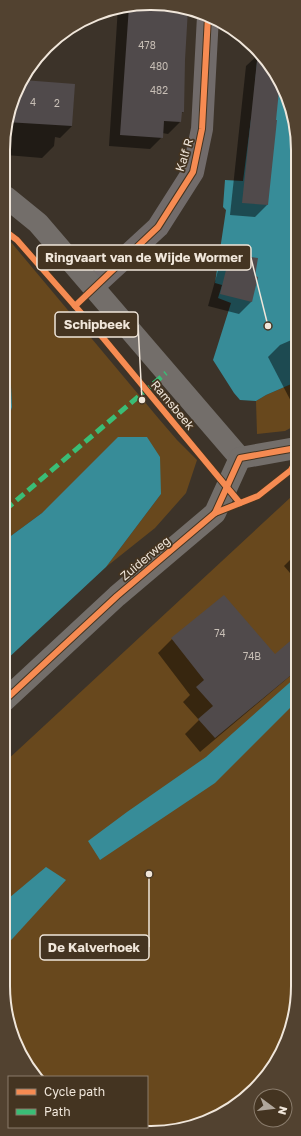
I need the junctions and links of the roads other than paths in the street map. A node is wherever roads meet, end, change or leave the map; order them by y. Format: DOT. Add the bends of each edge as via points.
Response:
graph roads {
  1 [pos="208,22"];
  2 [pos="10,200"];
  3 [pos="94,287"];
  4 [pos="291,449"];
  5 [pos="240,458"];
  6 [pos="10,695"];
  1 -- 3 [label="street, Kalf R" via="202,130 193,172 158,227"];
  2 -- 3 [label="main road, Ramsbeek" via="38,223"];
  3 -- 5 [label="main road, Ramsbeek"];
  4 -- 5 [label="main road"];
  5 -- 6 [label="main road, Zuiderweg" via="215,513 117,596"];
}
